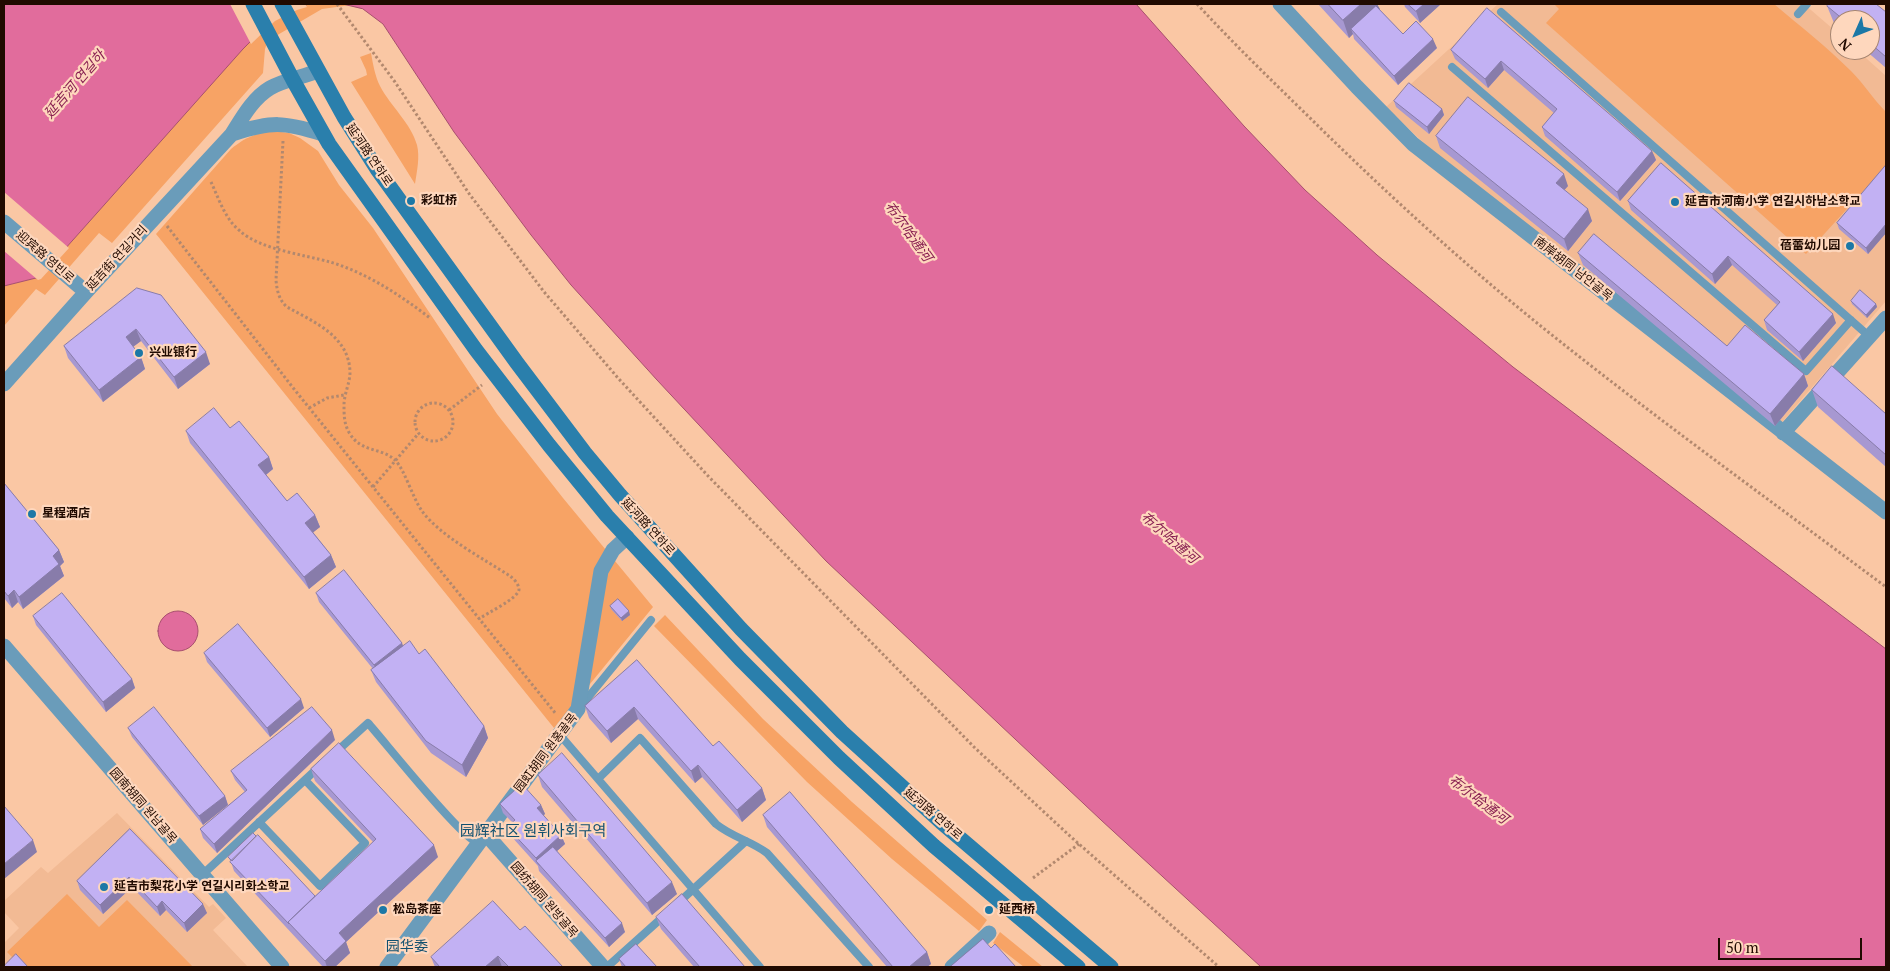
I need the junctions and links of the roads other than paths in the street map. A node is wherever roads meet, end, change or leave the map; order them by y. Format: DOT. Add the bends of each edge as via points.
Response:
graph roads {
  1 [pos="253,4"];
  2 [pos="282,4"];
  3 [pos="1280,4"];
  4 [pos="1807,4"];
  5 [pos="1501,12"];
  6 [pos="1798,14"];
  7 [pos="1452,67"];
  8 [pos="318,72"];
  9 [pos="290,74"];
  10 [pos="232,134"];
  11 [pos="323,134"];
  12 [pos="4,222"];
  13 [pos="86,292"];
  14 [pos="1886,318"];
  15 [pos="1851,320"];
  16 [pos="1870,337"];
  17 [pos="4,384"];
  18 [pos="1783,433"];
  19 [pos="1886,512"];
  20 [pos="627,537"];
  21 [pos="651,620"];
  22 [pos="4,646"];
  23 [pos="578,710"];
  24 [pos="563,730"];
  25 [pos="333,755"];
  26 [pos="326,761"];
  27 [pos="598,779"];
  28 [pos="305,780"];
  29 [pos="259,822"];
  30 [pos="482,838"];
  31 [pos="746,841"];
  32 [pos="202,875"];
  33 [pos="693,889"];
  34 [pos="989,933"];
  35 [pos="864,966"];
  36 [pos="282,967"];
  37 [pos="387,967"];
  38 [pos="603,967"];
  39 [pos="607,967"];
  40 [pos="760,967"];
  41 [pos="952,967"];
  42 [pos="1078,967"];
  43 [pos="1111,967"];
  1 -- 9 [label="main road, 延河路 연하로"];
  2 -- 8 [label="main road, 延河路 연하로"];
  3 -- 18 [label="street, 南岸胡同 남안골목" via="1413,144"];
  4 -- 6 [label="lane"];
  5 -- 15 [label="lane"];
  7 -- 15 [label="lane" via="1806,371"];
  8 -- 9 [label="street, 延吉街 연길거리"];
  8 -- 43 [label="main road, 延河路 연하로" via="377,169 479,311 585,453 649,528 741,629 842,732 941,822"];
  9 -- 10 [label="street, 延吉街 연길거리" via="268,89 243,116"];
  9 -- 11 [label="main road, 延河路 연하로"];
  10 -- 11 [label="street, 延吉街 연길거리" via="257,126 281,124"];
  10 -- 13 [label="street, 延吉街 연길거리"];
  11 -- 20 [label="main road, 延河路 연하로" via="476,350 554,452"];
  12 -- 13 [label="street, 迎宾路 영빈로"];
  13 -- 17 [label="street, 延吉街 연길거리"];
  14 -- 16 [label="street"];
  15 -- 16 [label="lane"];
  16 -- 18 [label="street"];
  18 -- 19 [label="street, 南岸胡同 남안골목"];
  20 -- 23 [label="street, 园虹胡同 원홍골목" via="613,550 601,571"];
  20 -- 42 [label="main road, 延河路 연하로" via="740,659 839,758 934,846"];
  21 -- 23 [label="lane"];
  22 -- 32 [label="street, 园南胡同 원남골목"];
  23 -- 24 [label="street, 园虹胡同 원홍골목"];
  24 -- 27 [label="lane"];
  24 -- 30 [label="street, 园虹胡同 원홍골목"];
  25 -- 30 [label="lane" via="368,722 456,824 474,842"];
  26 -- 28 [label="lane"];
  27 -- 31 [label="lane" via="640,738 716,824"];
  27 -- 33 [label="lane"];
  28 -- 29 [label="lane"];
  28 -- 29 [label="lane" via="365,843 320,886"];
  29 -- 32 [label="lane"];
  30 -- 37 [label="street, 园虹胡同 원홍골목"];
  30 -- 38 [label="street, 园纺胡同 원방골목"];
  31 -- 33 [label="lane"];
  31 -- 35 [label="lane" via="767,853"];
  32 -- 36 [label="street, 园南胡同 원남골목"];
  33 -- 39 [label="lane"];
  33 -- 40 [label="lane"];
  34 -- 41 [label="street"];
}
